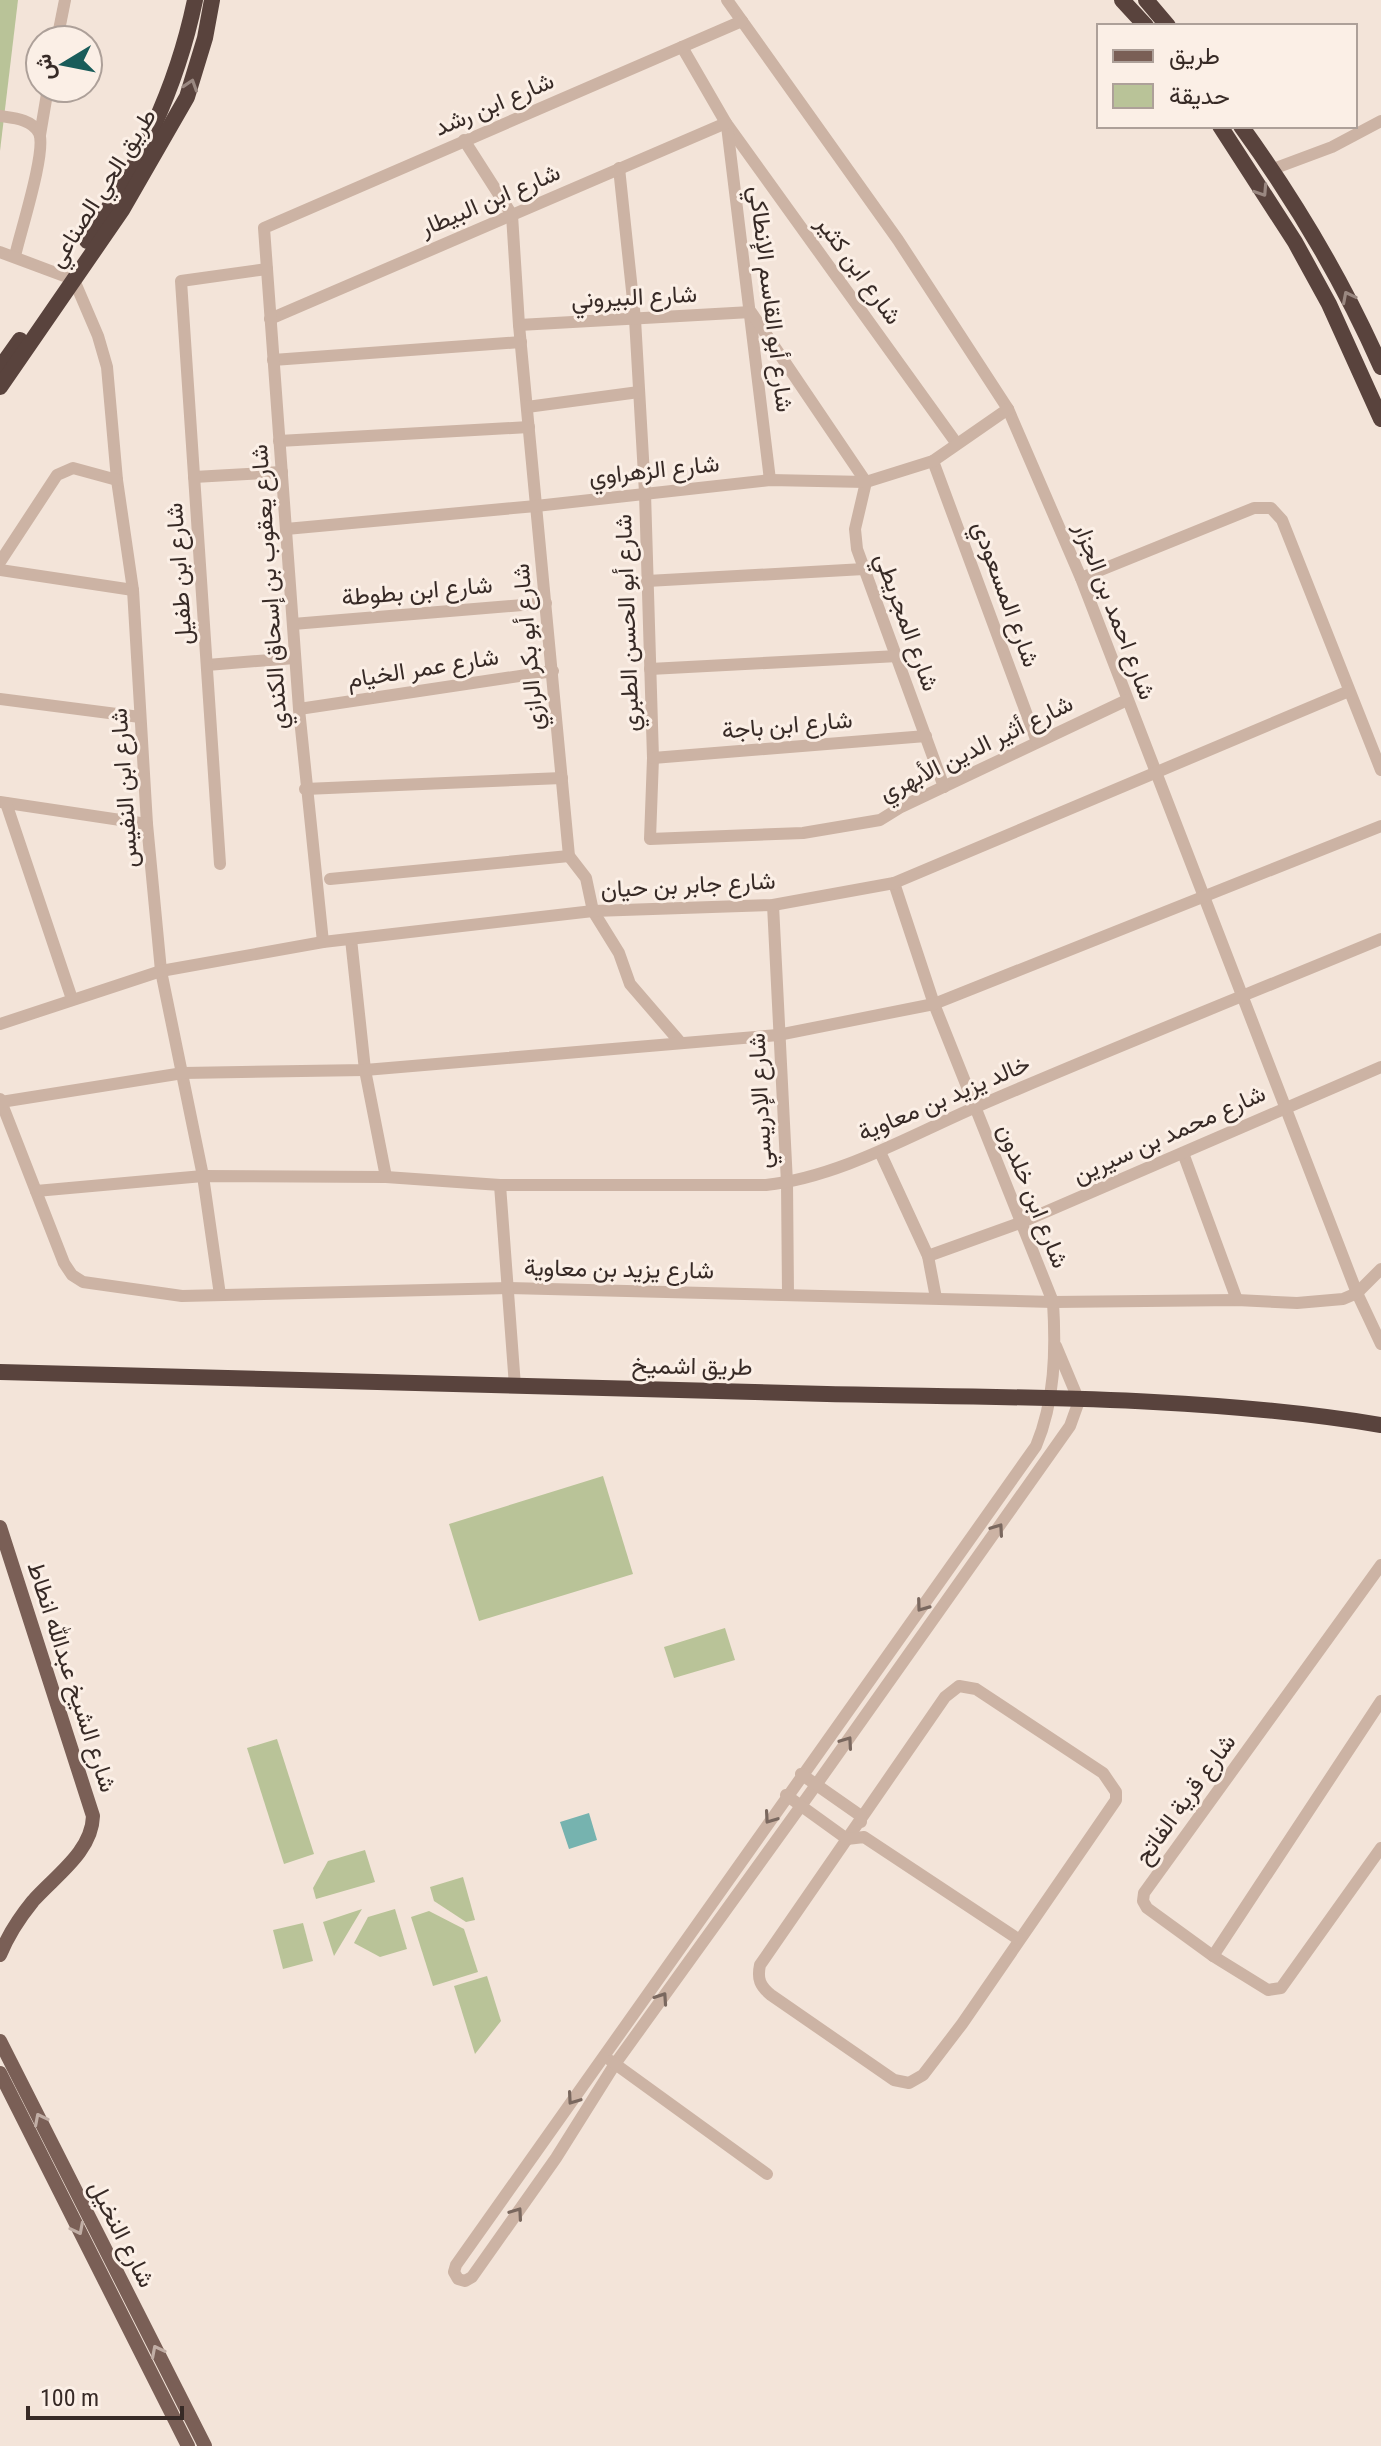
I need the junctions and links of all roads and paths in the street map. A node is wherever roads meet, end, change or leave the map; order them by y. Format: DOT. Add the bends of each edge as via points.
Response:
graph roads {
  1 [pos="65,0"];
  2 [pos="195,0"];
  3 [pos="212,0"];
  4 [pos="727,0"];
  5 [pos="1122,0"];
  6 [pos="1146,0"];
  7 [pos="742,21"];
  8 [pos="60,24"];
  9 [pos="1144,24"];
  10 [pos="1166,24"];
  11 [pos="682,47"];
  12 [pos="45,104"];
  13 [pos="0,116"];
  14 [pos="1381,121"];
  15 [pos="726,123"];
  16 [pos="1221,128"];
  17 [pos="1242,128"];
  18 [pos="40,135"];
  19 [pos="464,140"];
  20 [pos="619,168"];
  21 [pos="1273,169"];
  22 [pos="512,215"];
  23 [pos="264,228"];
  24 [pos="0,252"];
  25 [pos="15,256"];
  26 [pos="267,269"];
  27 [pos="69,278"];
  28 [pos="751,312"];
  29 [pos="270,319"];
  30 [pos="635,319"];
  31 [pos="519,325"];
  32 [pos="521,342"];
  33 [pos="273,360"];
  34 [pos="1381,367"];
  35 [pos="0,368"];
  36 [pos="0,387"];
  37 [pos="639,392"];
  38 [pos="527,407"];
  39 [pos="1008,409"];
  40 [pos="1381,419"];
  41 [pos="529,427"];
  42 [pos="279,441"];
  43 [pos="957,444"];
  44 [pos="933,461"];
  45 [pos="282,472"];
  46 [pos="194,477"];
  47 [pos="117,480"];
  48 [pos="770,480"];
  49 [pos="866,482"];
  50 [pos="645,493"];
  51 [pos="536,506"];
  52 [pos="286,529"];
  53 [pos="0,562"];
  54 [pos="864,569"];
  55 [pos="0,570"];
  56 [pos="1081,578"];
  57 [pos="647,581"];
  58 [pos="133,590"];
  59 [pos="546,603"];
  60 [pos="293,624"];
  61 [pos="898,656"];
  62 [pos="295,658"];
  63 [pos="207,665"];
  64 [pos="650,669"];
  65 [pos="553,671"];
  66 [pos="1349,691"];
  67 [pos="0,699"];
  68 [pos="1127,700"];
  69 [pos="299,709"];
  70 [pos="140,717"];
  71 [pos="926,736"];
  72 [pos="1037,742"];
  73 [pos="653,758"];
  74 [pos="1381,770"];
  75 [pos="1155,771"];
  76 [pos="562,778"];
  77 [pos="944,787"];
  78 [pos="307,789"];
  79 [pos="3,802"];
  80 [pos="147,824"];
  81 [pos="1381,826"];
  82 [pos="650,839"];
  83 [pos="569,856"];
  84 [pos="220,864"];
  85 [pos="330,879"];
  86 [pos="894,883"];
  87 [pos="1205,894"];
  88 [pos="773,905"];
  89 [pos="593,911"];
  90 [pos="351,939"];
  91 [pos="1381,939"];
  92 [pos="323,942"];
  93 [pos="161,971"];
  94 [pos="1244,996"];
  95 [pos="72,999"];
  96 [pos="934,1004"];
  97 [pos="0,1024"];
  98 [pos="778,1035"];
  99 [pos="680,1042"];
  100 [pos="1381,1067"];
  101 [pos="365,1070"];
  102 [pos="183,1073"];
  103 [pos="1,1101"];
  104 [pos="1286,1106"];
  105 [pos="974,1108"];
  106 [pos="880,1152"];
  107 [pos="1183,1153"];
  108 [pos="203,1176"];
  109 [pos="386,1177"];
  110 [pos="787,1183"];
  111 [pos="500,1185"];
  112 [pos="36,1191"];
  113 [pos="1020,1223"];
  114 [pos="928,1256"];
  115 [pos="1381,1269"];
  116 [pos="509,1288"];
  117 [pos="1357,1293"];
  118 [pos="788,1294"];
  119 [pos="220,1295"];
  120 [pos="936,1298"];
  121 [pos="1237,1300"];
  122 [pos="1053,1302"];
  123 [pos="1381,1344"];
  124 [pos="1056,1346"];
  125 [pos="0,1372"];
  126 [pos="515,1386"];
  127 [pos="1049,1399"];
  128 [pos="1079,1401"];
  129 [pos="1381,1425"];
  130 [pos="0,1527"];
  131 [pos="1381,1565"];
  132 [pos="1381,1701"];
  133 [pos="801,1774"];
  134 [pos="816,1785"];
  135 [pos="786,1795"];
  136 [pos="802,1805"];
  137 [pos="861,1816"];
  138 [pos="864,1837"];
  139 [pos="847,1839"];
  140 [pos="1381,1848"];
  141 [pos="1018,1939"];
  142 [pos="0,1955"];
  143 [pos="1213,1956"];
  144 [pos="0,2041"];
  145 [pos="609,2060"];
  146 [pos="2,2080"];
  147 [pos="539,2147"];
  148 [pos="556,2158"];
  149 [pos="767,2174"];
  150 [pos="188,2446"];
  151 [pos="205,2446"];
  1 -- 8 [label="street"];
  2 -- 27 [label="highway, طريق الحي الصناعي" via="178,71 153,129"];
  27 -- 3 [label="highway, طريق الحي الصناعي, one-way" via="122,210 187,97"];
  4 -- 7 [label="street, شارع احمد بن الجزار"];
  5 -- 9 [label="highway"];
  6 -- 10 [label="highway"];
  7 -- 11 [label="street, شارع ابن رشد"];
  7 -- 39 [label="street, شارع احمد بن الجزار" via="898,240"];
  11 -- 15 [label="street, شارع ابن كثير"];
  11 -- 19 [label="street, شارع ابن رشد"];
  12 -- 18 [label="street"];
  13 -- 18 [label="street" via="32,124"];
  14 -- 21 [label="street"];
  15 -- 20 [label="street, شارع ابن البيطار"];
  15 -- 28 [label="street, شارع أبو القاسم الإنطاكي"];
  15 -- 43 [label="street, شارع ابن كثير"];
  16 -- 40 [label="highway, one-way" via="1295,242"];
  17 -- 21 [label="highway"];
  18 -- 25 [label="street" via="40,156"];
  19 -- 22 [label="street"];
  19 -- 23 [label="street, شارع ابن رشد"];
  20 -- 22 [label="street, شارع ابن البيطار"];
  20 -- 30 [label="street, شارع أبو الحسن الطبري"];
  34 -- 21 [label="highway, one-way" via="1338,277"];
  22 -- 29 [label="street, شارع ابن البيطار"];
  22 -- 31 [label="street, شارع أبو بكر الرازي"];
  23 -- 26 [label="street, شارع يعقوب بن إسحاق الكندي"];
  24 -- 25 [label="street"];
  25 -- 27 [label="street"];
  26 -- 29 [label="street, شارع يعقوب بن إسحاق الكندي"];
  26 -- 46 [label="street, شارع ابن طفيل" via="181,281"];
  27 -- 35 [label="highway, طريق الحي الصناعي"];
  27 -- 36 [label="highway, طريق الحي الصناعي"];
  27 -- 47 [label="street, شارع ابن النفيس" via="107,367"];
  28 -- 30 [label="street, شارع البيروني"];
  28 -- 48 [label="street, شارع أبو القاسم الإنطاكي"];
  28 -- 49 [label="street"];
  29 -- 33 [label="street, شارع يعقوب بن إسحاق الكندي"];
  30 -- 31 [label="street, شارع البيروني"];
  30 -- 37 [label="street, شارع أبو الحسن الطبري"];
  31 -- 32 [label="street, شارع أبو بكر الرازي"];
  32 -- 33 [label="street"];
  32 -- 38 [label="street, شارع أبو بكر الرازي"];
  33 -- 42 [label="street, شارع يعقوب بن إسحاق الكندي"];
  37 -- 38 [label="street"];
  37 -- 50 [label="street, شارع أبو الحسن الطبري"];
  38 -- 41 [label="street, شارع أبو بكر الرازي"];
  39 -- 43 [label="street, شارع الزهراوي"];
  39 -- 56 [label="street, شارع احمد بن الجزار"];
  41 -- 42 [label="street"];
  41 -- 51 [label="street, شارع أبو بكر الرازي"];
  42 -- 45 [label="street, شارع يعقوب بن إسحاق الكندي"];
  43 -- 44 [label="street, شارع الزهراوي"];
  44 -- 49 [label="street, شارع الزهراوي"];
  44 -- 72 [label="street, شارع المسعودي"];
  45 -- 46 [label="street"];
  45 -- 52 [label="street, شارع يعقوب بن إسحاق الكندي"];
  46 -- 63 [label="street, شارع ابن طفيل"];
  47 -- 53 [label="street" via="73,468 57,475"];
  47 -- 58 [label="street, شارع ابن النفيس"];
  48 -- 49 [label="street, شارع الزهراوي"];
  48 -- 50 [label="street, شارع الزهراوي"];
  49 -- 54 [label="street, شارع المجريطي" via="855,529"];
  50 -- 51 [label="street, شارع الزهراوي"];
  50 -- 57 [label="street, شارع أبو الحسن الطبري"];
  51 -- 52 [label="street, شارع الزهراوي"];
  51 -- 59 [label="street, شارع أبو بكر الرازي"];
  52 -- 60 [label="street, شارع يعقوب بن إسحاق الكندي"];
  54 -- 57 [label="street"];
  54 -- 61 [label="street, شارع المجريطي"];
  55 -- 58 [label="street"];
  56 -- 66 [label="street" via="1254,508 1271,508 1282,520"];
  56 -- 68 [label="street, شارع احمد بن الجزار"];
  57 -- 64 [label="street, شارع أبو الحسن الطبري"];
  58 -- 70 [label="street, شارع ابن النفيس"];
  59 -- 60 [label="street, شارع ابن بطوطة"];
  59 -- 65 [label="street, شارع أبو بكر الرازي"];
  60 -- 62 [label="street, شارع يعقوب بن إسحاق الكندي"];
  61 -- 64 [label="street"];
  61 -- 71 [label="street, شارع المجريطي"];
  62 -- 63 [label="street"];
  62 -- 69 [label="street, شارع يعقوب بن إسحاق الكندي"];
  63 -- 84 [label="street, شارع ابن طفيل"];
  64 -- 73 [label="street, شارع أبو الحسن الطبري"];
  65 -- 69 [label="street, شارع عمر الخيام"];
  65 -- 76 [label="street, شارع أبو بكر الرازي"];
  66 -- 74 [label="street"];
  66 -- 75 [label="street, شارع جابر بن حيان"];
  67 -- 70 [label="street"];
  68 -- 72 [label="street, شارع أثير الدين الأبهري"];
  68 -- 75 [label="street, شارع احمد بن الجزار"];
  69 -- 78 [label="street, شارع يعقوب بن إسحاق الكندي"];
  70 -- 80 [label="street, شارع ابن النفيس"];
  71 -- 73 [label="street, شارع ابن باجة"];
  71 -- 77 [label="street, شارع المجريطي"];
  72 -- 77 [label="street, شارع أثير الدين الأبهري"];
  73 -- 82 [label="street, شارع أبو الحسن الطبري"];
  75 -- 86 [label="street, شارع جابر بن حيان"];
  75 -- 87 [label="street, شارع احمد بن الجزار"];
  76 -- 78 [label="street"];
  76 -- 83 [label="street, شارع أبو بكر الرازي"];
  77 -- 82 [label="street, شارع أثير الدين الأبهري" via="880,820 778,834"];
  78 -- 92 [label="street, شارع يعقوب بن إسحاق الكندي"];
  79 -- 80 [label="street"];
  79 -- 95 [label="street"];
  80 -- 93 [label="street, شارع ابن النفيس"];
  81 -- 87 [label="street"];
  83 -- 85 [label="street"];
  83 -- 89 [label="street, شارع أبو بكر الرازي" via="586,878"];
  86 -- 88 [label="street, شارع جابر بن حيان"];
  86 -- 96 [label="street, شارع ابن خلدون"];
  87 -- 94 [label="street, شارع احمد بن الجزار"];
  87 -- 96 [label="street"];
  88 -- 89 [label="street, شارع جابر بن حيان"];
  88 -- 98 [label="street, شارع الإدريسي"];
  89 -- 90 [label="street, شارع جابر بن حيان"];
  89 -- 99 [label="street, شارع أبو بكر الرازي" via="619,953 630,984"];
  90 -- 92 [label="street, شارع جابر بن حيان"];
  90 -- 101 [label="street"];
  91 -- 94 [label="street, خالد يزيد بن معاوية"];
  92 -- 93 [label="street, شارع جابر بن حيان"];
  93 -- 95 [label="street, شارع جابر بن حيان"];
  93 -- 102 [label="street, شارع ابن النفيس"];
  94 -- 104 [label="street, شارع احمد بن الجزار"];
  94 -- 105 [label="street, خالد يزيد بن معاوية"];
  95 -- 97 [label="street, شارع جابر بن حيان"];
  96 -- 98 [label="street"];
  96 -- 105 [label="street, شارع ابن خلدون"];
  98 -- 99 [label="street"];
  98 -- 110 [label="street, شارع الإدريسي"];
  99 -- 101 [label="street"];
  100 -- 104 [label="street, شارع محمد بن سيرين"];
  101 -- 102 [label="street"];
  101 -- 109 [label="street"];
  102 -- 103 [label="street"];
  102 -- 108 [label="street, شارع ابن النفيس"];
  103 -- 112 [label="street, شارع يزيد بن معاوية"];
  104 -- 107 [label="street, شارع محمد بن سيرين"];
  104 -- 117 [label="street, شارع احمد بن الجزار"];
  105 -- 106 [label="street, خالد يزيد بن معاوية"];
  105 -- 113 [label="street, شارع ابن خلدون"];
  106 -- 110 [label="street, خالد يزيد بن معاوية"];
  106 -- 114 [label="street"];
  107 -- 113 [label="street, شارع محمد بن سيرين"];
  107 -- 121 [label="street"];
  108 -- 109 [label="street, خالد يزيد بن معاوية"];
  108 -- 112 [label="street, خالد يزيد بن معاوية"];
  108 -- 119 [label="street, شارع ابن النفيس"];
  109 -- 111 [label="street, خالد يزيد بن معاوية"];
  110 -- 111 [label="street, خالد يزيد بن معاوية"];
  110 -- 118 [label="street, شارع الإدريسي"];
  111 -- 116 [label="street"];
  112 -- 119 [label="street, شارع يزيد بن معاوية" via="64,1263 83,1282 182,1296"];
  113 -- 114 [label="street, شارع محمد بن سيرين"];
  113 -- 122 [label="street, شارع ابن خلدون"];
  114 -- 120 [label="street"];
  115 -- 117 [label="street"];
  116 -- 118 [label="street, شارع يزيد بن معاوية"];
  116 -- 119 [label="street, شارع يزيد بن معاوية"];
  116 -- 126 [label="street"];
  117 -- 121 [label="street, شارع يزيد بن معاوية" via="1320,1302"];
  117 -- 123 [label="street, شارع احمد بن الجزار"];
  118 -- 120 [label="street, شارع يزيد بن معاوية"];
  120 -- 122 [label="street, شارع يزيد بن معاوية"];
  121 -- 122 [label="street, شارع يزيد بن معاوية"];
  122 -- 124 [label="street, شارع ابن خلدون"];
  124 -- 127 [label="street"];
  124 -- 128 [label="street"];
  125 -- 126 [label="highway, طريق اشميخ"];
  126 -- 127 [label="highway, طريق اشميخ"];
  127 -- 128 [label="highway, طريق اشميخ"];
  127 -- 133 [label="street, one-way" via="1036,1446"];
  128 -- 129 [label="highway, طريق اشميخ" via="1226,1407"];
  134 -- 128 [label="street, one-way" via="1070,1426"];
  130 -- 142 [label="main road, شارع الشيخ عبدالله انطاط" via="93,1816 88,1840 19,1920"];
  131 -- 143 [label="street, شارع قرية الفاتح" via="1144,1893 1147,1908"];
  132 -- 143 [label="street"];
  133 -- 134 [label="street"];
  133 -- 135 [label="street"];
  134 -- 136 [label="street"];
  134 -- 137 [label="street"];
  135 -- 136 [label="street"];
  135 -- 145 [label="street, one-way"];
  136 -- 139 [label="street"];
  145 -- 136 [label="street, one-way"];
  137 -- 138 [label="street"];
  137 -- 139 [label="street"];
  137 -- 141 [label="street" via="945,1697 959,1686 976,1689 1103,1773 1116,1800"];
  138 -- 139 [label="street"];
  138 -- 141 [label="street"];
  139 -- 141 [label="street" via="758,1975 771,1995 894,2080 909,2083 923,2075"];
  140 -- 143 [label="street, شارع قرية الفاتح" via="1281,1988 1268,1990"];
  151 -- 144 [label="main road, شارع النخيل, one-way"];
  145 -- 147 [label="street, one-way"];
  145 -- 148 [label="street"];
  145 -- 149 [label="street"];
  146 -- 150 [label="main road, شارع النخيل, one-way"];
  147 -- 148 [label="street"];
  147 -- 148 [label="street, one-way" via="456,2265 458,2279 472,2277"];
}
